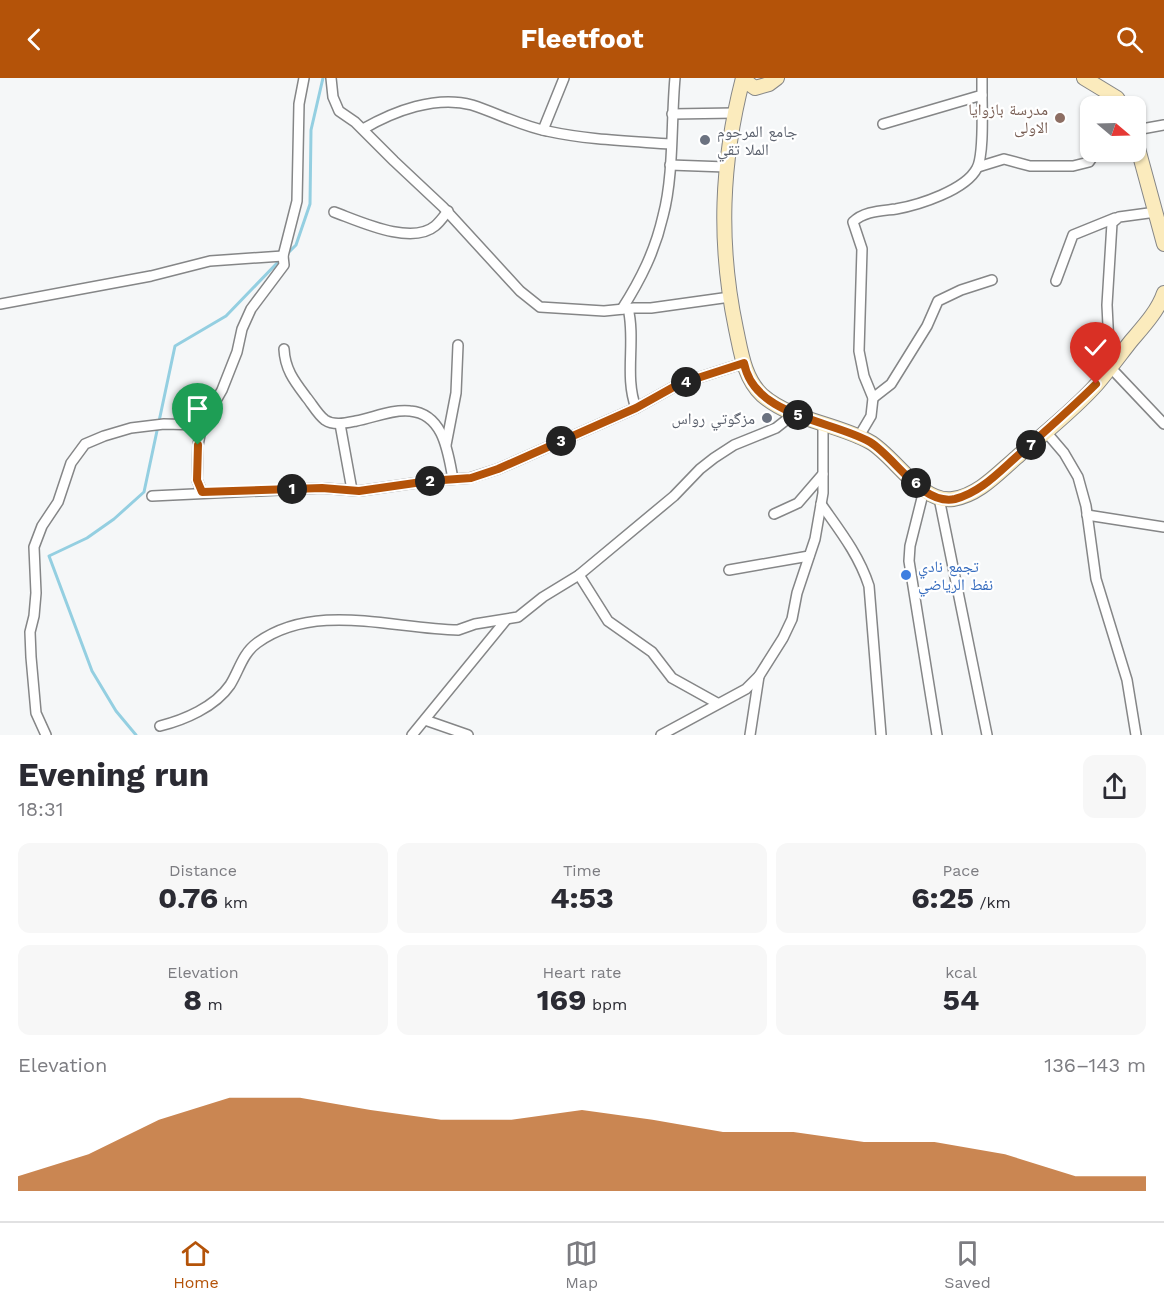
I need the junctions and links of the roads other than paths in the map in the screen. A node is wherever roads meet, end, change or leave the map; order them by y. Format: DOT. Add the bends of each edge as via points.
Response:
graph roads {
  1 [pos="304,78"];
  2 [pos="331,78"];
  3 [pos="564,78"];
  4 [pos="675,78"];
  5 [pos="744,78"];
  6 [pos="777,78"];
  7 [pos="982,78"];
  8 [pos="1086,79"];
  9 [pos="982,95"];
  10 [pos="1115,96"];
  11 [pos="735,113"];
  12 [pos="672,114"];
  13 [pos="883,124"];
  14 [pos="1164,125"];
  15 [pos="1146,128"];
  16 [pos="363,129"];
  17 [pos="543,130"];
  18 [pos="671,144"];
  19 [pos="1089,162"];
  20 [pos="1142,162"];
  21 [pos="670,165"];
  22 [pos="726,167"];
  23 [pos="978,167"];
  24 [pos="448,211"];
  25 [pos="334,212"];
  26 [pos="1156,212"];
  27 [pos="1119,217"];
  28 [pos="1164,244"];
  29 [pos="283,256"];
  30 [pos="992,280"];
  31 [pos="1056,280"];
  32 [pos="1164,293"];
  33 [pos="730,297"];
  34 [pos="0,304"];
  35 [pos="625,309"];
  36 [pos="458,345"];
  37 [pos="284,349"];
  38 [pos="744,363"];
  39 [pos="1110,367"];
  40 [pos="873,398"];
  41 [pos="636,408"];
  42 [pos="795,414"];
  43 [pos="340,424"];
  44 [pos="823,424"];
  45 [pos="1164,424"];
  46 [pos="202,425"];
  47 [pos="1046,432"];
  48 [pos="858,438"];
  49 [pos="446,445"];
  50 [pos="823,474"];
  51 [pos="453,479"];
  52 [pos="352,490"];
  53 [pos="924,490"];
  54 [pos="202,492"];
  55 [pos="152,496"];
  56 [pos="939,498"];
  57 [pos="821,504"];
  58 [pos="774,514"];
  59 [pos="1087,515"];
  60 [pos="1164,527"];
  61 [pos="809,556"];
  62 [pos="729,570"];
  63 [pos="579,575"];
  64 [pos="506,620"];
  65 [pos="759,676"];
  66 [pos="717,703"];
  67 [pos="425,720"];
  68 [pos="160,726"];
  69 [pos="46,735"];
  70 [pos="412,735"];
  71 [pos="468,735"];
  72 [pos="661,735"];
  73 [pos="750,735"];
  74 [pos="881,735"];
  75 [pos="937,735"];
  76 [pos="987,735"];
  77 [pos="1136,735"];
  1 -- 29 [label="street" via="299,104 297,201"];
  2 -- 16 [label="street" via="339,111"];
  3 -- 17 [label="street"];
  4 -- 12 [label="street"];
  5 -- 6 [label="street" via="755,88"];
  5 -- 11 [label="street"];
  7 -- 9 [label="street"];
  8 -- 10 [label="street"];
  9 -- 13 [label="street"];
  9 -- 23 [label="street"];
  11 -- 12 [label="street"];
  11 -- 22 [label="street"];
  12 -- 18 [label="street"];
  14 -- 15 [label="street"];
  16 -- 17 [label="street" via="382,118 445,101 471,105"];
  16 -- 24 [label="street"];
  17 -- 18 [label="street" via="582,138"];
  18 -- 21 [label="street"];
  19 -- 23 [label="street" via="1030,166 1004,159"];
  20 -- 26 [label="street"];
  21 -- 22 [label="street"];
  21 -- 35 [label="street" via="663,215 643,276"];
  22 -- 33 [label="street" via="723,238"];
  23 -- 40 [label="street" via="968,181 937,197 909,207 861,215 853,222 862,249 859,351"];
  24 -- 25 [label="street" via="435,227 413,234 390,231"];
  24 -- 35 [label="street" via="540,308"];
  26 -- 27 [label="street"];
  26 -- 28 [label="street"];
  27 -- 31 [label="street" via="1073,236"];
  27 -- 39 [label="street" via="1112,223 1107,305"];
  29 -- 34 [label="street" via="210,261"];
  29 -- 46 [label="street" via="284,265 251,309 222,390"];
  30 -- 40 [label="street" via="938,301 891,384"];
  32 -- 39 [label="street"];
  33 -- 35 [label="street"];
  33 -- 38 [label="street"];
  35 -- 41 [label="street" via="632,323 631,394"];
  36 -- 49 [label="street" via="456,393"];
  37 -- 43 [label="street" via="285,363 296,385 325,420"];
  38 -- 41 [label="street" via="679,384"];
  38 -- 42 [label="street" via="760,393"];
  39 -- 45 [label="street"];
  39 -- 47 [label="street"];
  40 -- 48 [label="street" via="871,416"];
  41 -- 51 [label="street" via="498,469"];
  42 -- 44 [label="street"];
  42 -- 63 [label="street" via="776,428 734,445 700,469 674,496"];
  43 -- 49 [label="street" via="411,410 438,426"];
  43 -- 52 [label="street"];
  44 -- 48 [label="street"];
  44 -- 50 [label="street"];
  46 -- 54 [label="street" via="197,480"];
  46 -- 69 [label="street" via="131,428 85,444 71,463 58,502 33,547 36,593 30,632 36,713"];
  47 -- 56 [label="street" via="974,491 953,499"];
  47 -- 59 [label="street" via="1078,477"];
  48 -- 53 [label="street" via="884,452"];
  49 -- 51 [label="street"];
  50 -- 57 [label="street"];
  50 -- 58 [label="street" via="798,503"];
  51 -- 52 [label="street"];
  52 -- 54 [label="street"];
  53 -- 56 [label="street"];
  53 -- 75 [label="street" via="909,561"];
  54 -- 55 [label="street"];
  56 -- 76 [label="street"];
  57 -- 61 [label="street"];
  57 -- 74 [label="street" via="849,543 869,586"];
  59 -- 60 [label="street"];
  59 -- 77 [label="street" via="1096,579 1127,680"];
  61 -- 62 [label="street"];
  61 -- 65 [label="street" via="792,619"];
  63 -- 64 [label="street" via="518,617"];
  63 -- 66 [label="street" via="608,621 651,652 672,678"];
  64 -- 67 [label="street"];
  64 -- 68 [label="street" via="458,630 327,619 282,629 256,644 216,701"];
  65 -- 66 [label="street" via="746,689"];
  65 -- 73 [label="street"];
  66 -- 72 [label="street"];
  67 -- 70 [label="street"];
  67 -- 71 [label="street"];
}
